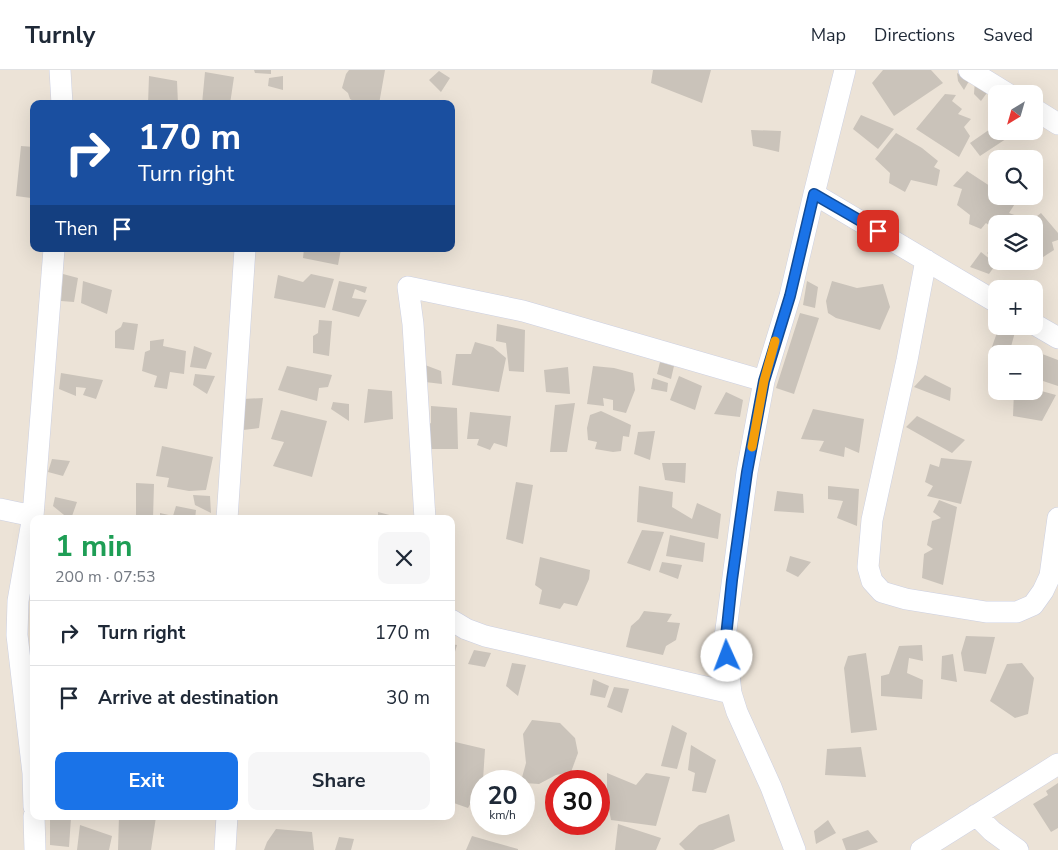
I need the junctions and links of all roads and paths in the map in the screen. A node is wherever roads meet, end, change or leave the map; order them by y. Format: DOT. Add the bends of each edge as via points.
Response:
graph roads {
  1 [pos="60,70"];
  2 [pos="845,70"];
  3 [pos="969,70"];
  4 [pos="993,85"];
  5 [pos="62,100"];
  6 [pos="1043,115"];
  7 [pos="1058,124"];
  8 [pos="814,194"];
  9 [pos="54,252"];
  10 [pos="245,252"];
  11 [pos="926,260"];
  12 [pos="988,297"];
  13 [pos="1043,329"];
  14 [pos="1058,338"];
  15 [pos="764,381"];
  16 [pos="0,509"];
  17 [pos="30,515"];
  18 [pos="33,515"];
  19 [pos="227,515"];
  20 [pos="425,515"];
  21 [pos="1058,518"];
  22 [pos="30,533"];
  23 [pos="455,622"];
  24 [pos="730,693"];
  25 [pos="30,747"];
  26 [pos="1058,764"];
  27 [pos="976,814"];
  28 [pos="34,820"];
  29 [pos="228,820"];
  30 [pos="35,850"];
  31 [pos="225,850"];
  32 [pos="795,850"];
  33 [pos="921,850"];
  34 [pos="1018,850"];
  1 -- 5 [label="street"];
  2 -- 8 [label="street"];
  3 -- 4 [label="street"];
  6 -- 7 [label="street"];
  8 -- 11 [label="street"];
  8 -- 15 [label="street" via="790,296"];
  9 -- 18 [label="street"];
  10 -- 19 [label="street"];
  11 -- 12 [label="street"];
  11 -- 21 [label="street" via="872,520 868,567 872,581 882,592 906,600 986,612 1017,612 1033,605 1050,576"];
  13 -- 14 [label="street"];
  15 -- 20 [label="street" via="523,311 408,287"];
  15 -- 24 [label="street" via="747,472 726,628"];
  16 -- 17 [label="street"];
  22 -- 25 [label="street" via="18,601 17,635"];
  23 -- 24 [label="street" via="485,636"];
  24 -- 32 [label="street"];
  26 -- 27 [label="street"];
  27 -- 33 [label="street"];
  27 -- 34 [label="street"];
  28 -- 30 [label="street"];
  29 -- 31 [label="street"];
}
